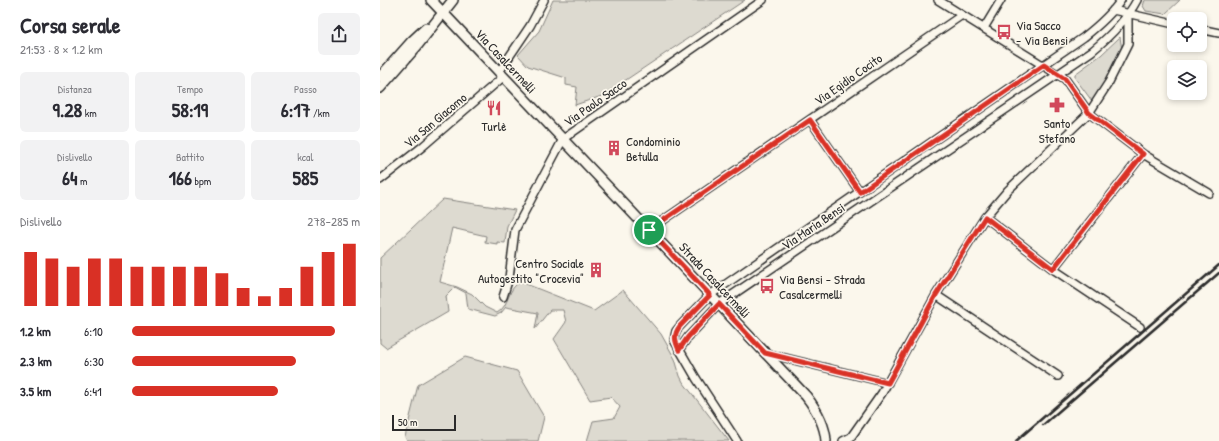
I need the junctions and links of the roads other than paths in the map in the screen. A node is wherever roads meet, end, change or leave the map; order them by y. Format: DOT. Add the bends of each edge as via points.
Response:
graph roads {
  1 [pos="431,0"];
  2 [pos="454,0"];
  3 [pos="544,0"];
  4 [pos="763,0"];
  5 [pos="938,0"];
  6 [pos="1001,0"];
  7 [pos="1120,0"];
  8 [pos="1137,0"];
  9 [pos="1113,10"];
  10 [pos="443,12"];
  11 [pos="962,15"];
  12 [pos="1128,15"];
  13 [pos="1167,23"];
  14 [pos="984,28"];
  15 [pos="1207,30"];
  16 [pos="1219,33"];
  17 [pos="1044,65"];
  18 [pos="501,74"];
  19 [pos="1057,74"];
  20 [pos="380,77"];
  21 [pos="380,88"];
  22 [pos="1089,113"];
  23 [pos="810,120"];
  24 [pos="563,139"];
  25 [pos="1143,154"];
  26 [pos="380,180"];
  27 [pos="860,192"];
  28 [pos="1209,194"];
  29 [pos="985,217"];
  30 [pos="649,230"];
  31 [pos="1053,269"];
  32 [pos="710,295"];
  33 [pos="936,295"];
  34 [pos="503,297"];
  35 [pos="719,304"];
  36 [pos="1140,327"];
  37 [pos="679,350"];
  38 [pos="765,353"];
  39 [pos="1058,376"];
  40 [pos="888,383"];
  41 [pos="737,441"];
  42 [pos="826,441"];
  43 [pos="843,441"];
  1 -- 10 [label="main road, Via Casalcermelli"];
  2 -- 10 [label="main road"];
  3 -- 18 [label="street, Via San Giacomo"];
  4 -- 24 [label="street, Via Paolo Sacco"];
  5 -- 11 [label="street"];
  6 -- 14 [label="street"];
  7 -- 9 [label="street, Via Maria Bensi"];
  8 -- 12 [label="street, Via Maria Bensi"];
  9 -- 12 [label="street"];
  9 -- 17 [label="street, Via Maria Bensi" via="1092,31"];
  10 -- 18 [label="main road, Via Casalcermelli"];
  10 -- 20 [label="main road"];
  10 -- 21 [label="main road"];
  11 -- 14 [label="street"];
  11 -- 23 [label="street, Via Egidio Cocito"];
  12 -- 13 [label="street"];
  12 -- 19 [label="street, Via Maria Bensi" via="1098,46"];
  12 -- 22 [label="street" via="1128,44 1109,82"];
  14 -- 17 [label="street"];
  15 -- 16 [label="street"];
  17 -- 19 [label="street"];
  17 -- 27 [label="street, Via Maria Bensi"];
  18 -- 24 [label="main road, Via Casalcermelli"];
  18 -- 26 [label="street, Via San Giacomo" via="422,148"];
  19 -- 22 [label="street" via="1065,79"];
  19 -- 35 [label="street, Via Maria Bensi"];
  22 -- 25 [label="street"];
  22 -- 29 [label="street" via="1008,190"];
  23 -- 27 [label="street"];
  23 -- 30 [label="street, Via Egidio Cocito"];
  24 -- 30 [label="main road, Strada Casalcermelli"];
  24 -- 34 [label="street, Via Paolo Sacco" via="514,230 509,278"];
  25 -- 28 [label="street"];
  25 -- 31 [label="street"];
  27 -- 32 [label="street, Via Maria Bensi"];
  29 -- 31 [label="street"];
  29 -- 33 [label="street"];
  30 -- 32 [label="main road, Strada Casalcermelli"];
  31 -- 36 [label="street"];
  32 -- 35 [label="main road, Strada Casalcermelli"];
  32 -- 37 [label="street, Via Maria Bensi" via="676,331 674,340"];
  33 -- 39 [label="street"];
  33 -- 40 [label="street"];
  35 -- 37 [label="street, Via Maria Bensi"];
  35 -- 38 [label="main road, Strada Casalcermelli"];
  37 -- 41 [label="street, Via Maria Bensi"];
  38 -- 40 [label="street"];
  38 -- 42 [label="main road, Strada Casalcermelli" via="814,408 822,422"];
  40 -- 43 [label="street" via="851,437"];
}
